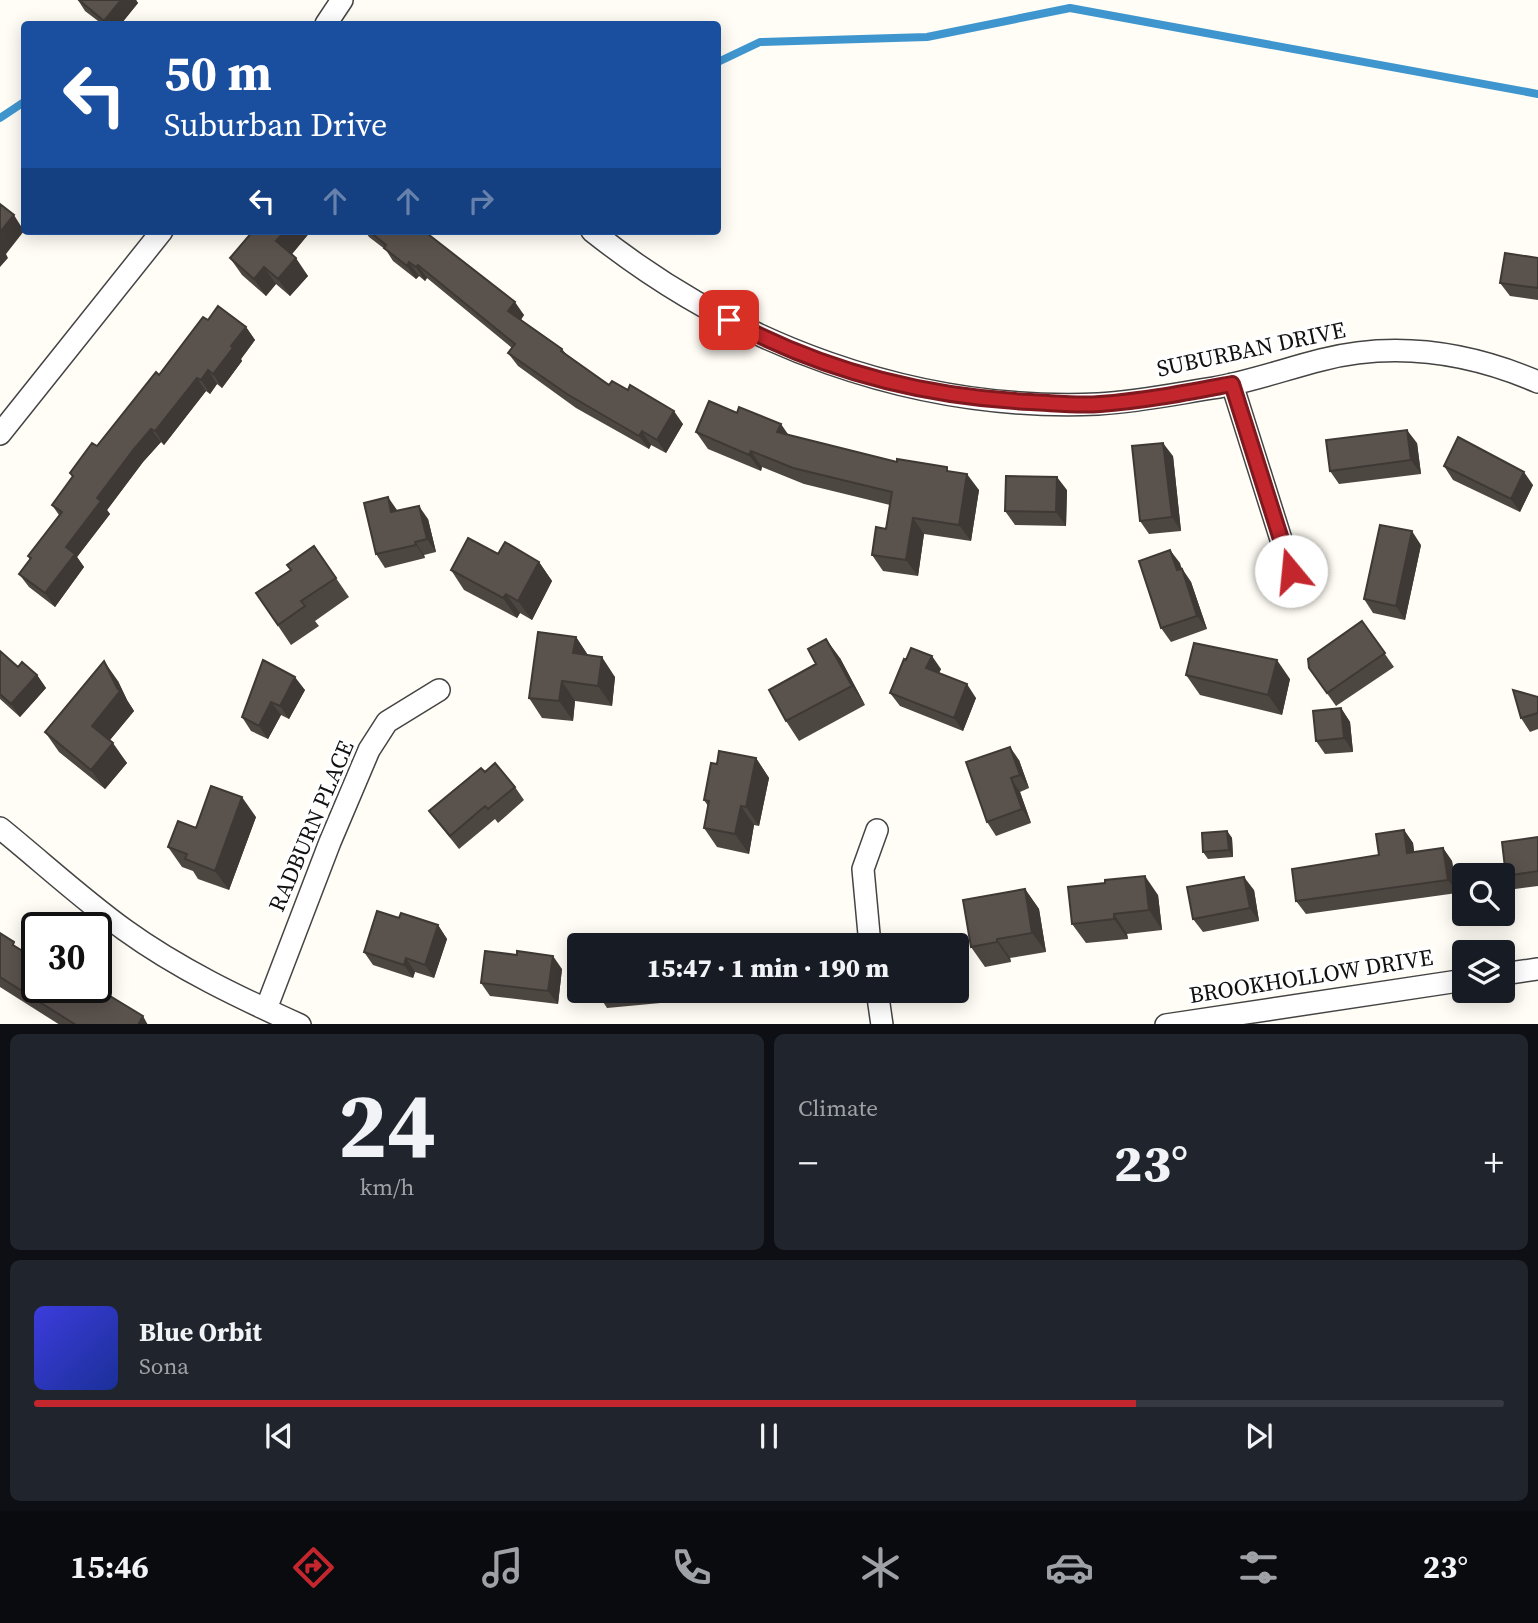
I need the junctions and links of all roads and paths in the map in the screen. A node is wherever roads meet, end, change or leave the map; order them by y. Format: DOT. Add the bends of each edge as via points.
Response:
graph roads {
  1 [pos="342,0"];
  2 [pos="330,21"];
  3 [pos="159,235"];
  4 [pos="597,235"];
  5 [pos="1538,382"];
  6 [pos="1232,384"];
  7 [pos="0,434"];
  8 [pos="1291,571"];
  9 [pos="439,690"];
  10 [pos="0,828"];
  11 [pos="877,830"];
  12 [pos="869,933"];
  13 [pos="1538,969"];
  14 [pos="1515,972"];
  15 [pos="1452,981"];
  16 [pos="879,1003"];
  17 [pos="266,1009"];
  18 [pos="300,1024"];
  19 [pos="882,1024"];
  20 [pos="1166,1024"];
  1 -- 2 [label="street"];
  3 -- 7 [label="street"];
  4 -- 6 [label="street, SUBURBAN DRIVE" via="682,295 753,333 878,380 1000,401 1098,404"];
  5 -- 6 [label="street, SUBURBAN DRIVE" via="1502,366 1422,350 1335,357"];
  6 -- 8 [label="street"];
  9 -- 17 [label="street, RADBURN PLACE" via="387,722 369,750"];
  10 -- 17 [label="street" via="124,929 164,956"];
  11 -- 12 [label="street" via="863,869"];
  13 -- 14 [label="street"];
  15 -- 20 [label="street, BROOKHOLLOW DRIVE"];
  16 -- 19 [label="street"];
  17 -- 18 [label="street"];
}
